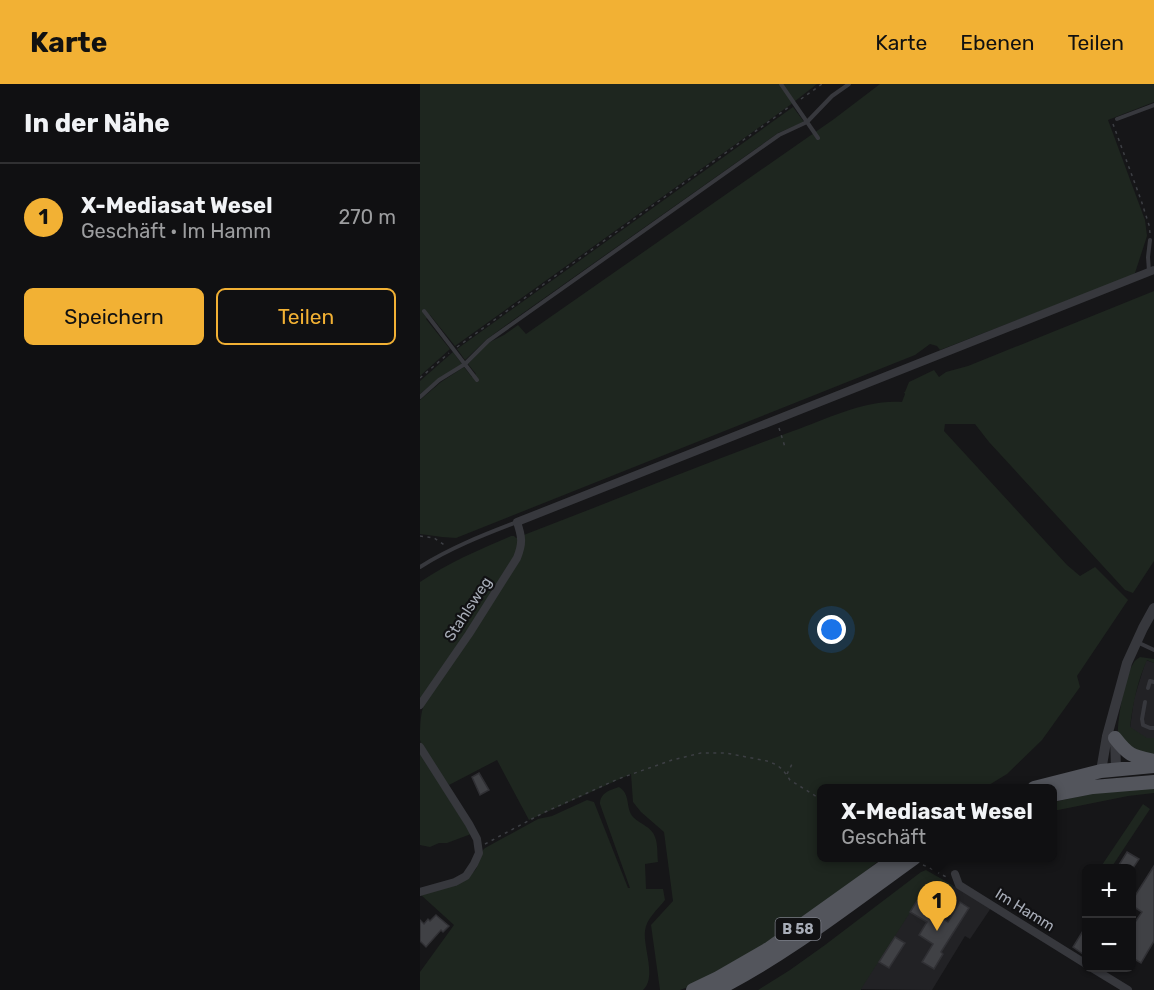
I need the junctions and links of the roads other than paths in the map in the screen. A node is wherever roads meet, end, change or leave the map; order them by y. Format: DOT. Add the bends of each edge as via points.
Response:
graph roads {
  1 [pos="781,84"];
  2 [pos="849,84"];
  3 [pos="1154,105"];
  4 [pos="1117,119"];
  5 [pos="807,122"];
  6 [pos="818,138"];
  7 [pos="1150,240"];
  8 [pos="1151,271"];
  9 [pos="424,311"];
  10 [pos="465,364"];
  11 [pos="477,380"];
  12 [pos="420,397"];
  13 [pos="517,522"];
  14 [pos="420,567"];
  15 [pos="1154,608"];
  16 [pos="1136,642"];
  17 [pos="1154,650"];
  18 [pos="1154,682"];
  19 [pos="1148,688"];
  20 [pos="1145,702"];
  21 [pos="420,705"];
  22 [pos="1114,715"];
  23 [pos="1154,728"];
  24 [pos="1115,738"];
  25 [pos="420,747"];
  26 [pos="1154,761"];
  27 [pos="1154,766"];
  28 [pos="1112,775"];
  29 [pos="1154,782"];
  30 [pos="1057,785"];
  31 [pos="1057,794"];
  32 [pos="890,862"];
  33 [pos="909,862"];
  34 [pos="955,874"];
  35 [pos="420,892"];
  36 [pos="1082,962"];
  37 [pos="1099,972"];
  38 [pos="693,990"];
  39 [pos="716,990"];
  40 [pos="1128,990"];
  1 -- 5 [label="lane"];
  2 -- 5 [label="lane"];
  3 -- 4 [label="lane"];
  5 -- 6 [label="lane"];
  5 -- 10 [label="lane" via="779,135 597,262 488,341"];
  7 -- 8 [label="lane"];
  8 -- 13 [label="street"];
  9 -- 10 [label="lane"];
  10 -- 11 [label="lane"];
  10 -- 12 [label="lane"];
  13 -- 14 [label="lane" via="468,541"];
  13 -- 21 [label="street, Stahlsweg" via="522,538 517,558"];
  15 -- 16 [label="street"];
  16 -- 17 [label="lane"];
  16 -- 22 [label="street"];
  18 -- 19 [label="lane" via="1150,681"];
  20 -- 23 [label="lane" via="1143,724"];
  22 -- 24 [label="street"];
  22 -- 28 [label="street" via="1107,736"];
  24 -- 26 [label="main road" via="1131,756"];
  24 -- 28 [label="street"];
  25 -- 35 [label="street" via="454,798 478,846 477,859 466,876"];
  27 -- 28 [label="main road"];
  28 -- 29 [label="main road"];
  28 -- 30 [label="main road"];
  28 -- 31 [label="main road" via="1093,787"];
  32 -- 38 [label="main road, B 58" via="770,948"];
  33 -- 39 [label="main road, B 58" via="805,937"];
  34 -- 36 [label="street, Im Hamm" via="959,885"];
  37 -- 40 [label="street"];
}
